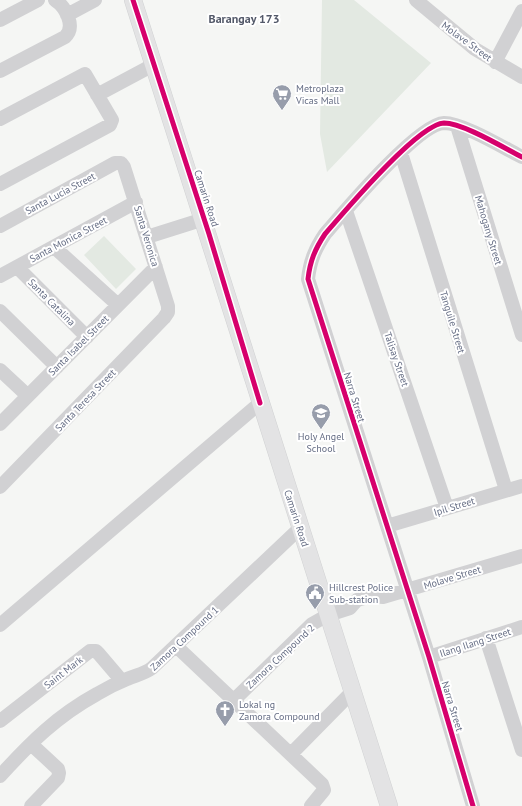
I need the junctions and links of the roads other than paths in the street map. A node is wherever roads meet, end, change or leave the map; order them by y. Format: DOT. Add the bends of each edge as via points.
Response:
graph roads {
  1 [pos="38,0"];
  2 [pos="95,0"];
  3 [pos="133,0"];
  4 [pos="416,0"];
  5 [pos="64,5"];
  6 [pos="522,11"];
  7 [pos="0,20"];
  8 [pos="495,62"];
  9 [pos="155,64"];
  10 [pos="0,71"];
  11 [pos="522,77"];
  12 [pos="97,95"];
  13 [pos="0,119"];
  14 [pos="457,126"];
  15 [pos="401,153"];
  16 [pos="522,157"];
  17 [pos="121,163"];
  18 [pos="0,184"];
  19 [pos="136,202"];
  20 [pos="346,210"];
  21 [pos="204,219"];
  22 [pos="0,226"];
  23 [pos="147,237"];
  24 [pos="54,247"];
  25 [pos="17,267"];
  26 [pos="156,267"];
  27 [pos="0,276"];
  28 [pos="118,305"];
  29 [pos="0,311"];
  30 [pos="168,312"];
  31 [pos="522,334"];
  32 [pos="86,336"];
  33 [pos="57,367"];
  34 [pos="0,370"];
  35 [pos="28,396"];
  36 [pos="260,403"];
  37 [pos="0,424"];
  38 [pos="0,486"];
  39 [pos="522,486"];
  40 [pos="506,490"];
  41 [pos="447,508"];
  42 [pos="387,526"];
  43 [pos="300,528"];
  44 [pos="522,556"];
  45 [pos="407,590"];
  46 [pos="328,615"];
  47 [pos="0,625"];
  48 [pos="522,627"];
  49 [pos="486,638"];
  50 [pos="176,646"];
  51 [pos="429,657"];
  52 [pos="122,681"];
  53 [pos="352,691"];
  54 [pos="234,700"];
  55 [pos="0,721"];
  56 [pos="31,744"];
  57 [pos="522,750"];
  58 [pos="290,754"];
  59 [pos="3,767"];
  60 [pos="31,806"];
  61 [pos="311,806"];
  62 [pos="389,806"];
  63 [pos="473,806"];
  1 -- 7 [label="street"];
  2 -- 5 [label="street"];
  3 -- 9 [label="main road, Camarin Road"];
  4 -- 8 [label="street, Molave Street" via="454,33"];
  5 -- 10 [label="street" via="71,30 66,37"];
  6 -- 8 [label="street"];
  8 -- 11 [label="street, Molave Street"];
  9 -- 12 [label="street"];
  9 -- 21 [label="main road, Camarin Road"];
  12 -- 13 [label="street" via="87,76 83,74"];
  12 -- 18 [label="street" via="112,120 110,125"];
  14 -- 15 [label="street, Narra Street" via="444,123 432,126"];
  14 -- 16 [label="street, Narra Street"];
  14 -- 31 [label="street, Mahogany Street"];
  15 -- 20 [label="street, Narra Street"];
  15 -- 40 [label="street, Tanguile Street"];
  17 -- 19 [label="street, Santa Veronica"];
  17 -- 22 [label="street, Santa Lucia Street" via="115,163"];
  19 -- 23 [label="street, Santa Veronica"];
  19 -- 24 [label="street, Santa Monica Street"];
  20 -- 41 [label="street, Talisay Street"];
  20 -- 42 [label="street, Narra Street" via="315,249 309,264 308,279"];
  21 -- 23 [label="street"];
  21 -- 36 [label="main road, Camarin Road"];
  23 -- 26 [label="street, Santa Veronica"];
  24 -- 25 [label="street, Santa Monica Street"];
  24 -- 28 [label="street"];
  25 -- 27 [label="street, Santa Monica Street"];
  25 -- 32 [label="street, Santa Catalina"];
  26 -- 28 [label="street, Santa Isabel Street"];
  26 -- 30 [label="street, Santa Veronica"];
  28 -- 32 [label="street, Santa Isabel Street"];
  29 -- 33 [label="street"];
  30 -- 38 [label="street, Santa Teresa Street"];
  32 -- 33 [label="street, Santa Isabel Street"];
  33 -- 35 [label="street, Santa Isabel Street"];
  34 -- 35 [label="street"];
  35 -- 37 [label="street, Santa Isabel Street"];
  36 -- 43 [label="main road, Camarin Road"];
  36 -- 47 [label="street"];
  39 -- 40 [label="street, Ipil Street"];
  40 -- 41 [label="street, Ipil Street"];
  41 -- 42 [label="street, Ipil Street"];
  42 -- 45 [label="street, Narra Street"];
  43 -- 46 [label="main road, Camarin Road"];
  43 -- 50 [label="street, Zamora Compound 1"];
  44 -- 45 [label="street, Molave Street"];
  45 -- 46 [label="street, Molave Street" via="383,597 374,605 360,610 350,608"];
  45 -- 51 [label="street, Narra Street"];
  46 -- 53 [label="main road, Camarin Road"];
  46 -- 54 [label="street, Zamora Compound 2" via="300,635"];
  48 -- 49 [label="street, Ilang Ilang Street"];
  49 -- 51 [label="street, Ilang Ilang Street"];
  49 -- 57 [label="street"];
  50 -- 52 [label="street, Zamora Compound 1" via="146,673"];
  50 -- 54 [label="street"];
  51 -- 63 [label="street, Narra Street"];
  52 -- 55 [label="street, Saint Mark" via="93,650"];
  52 -- 56 [label="street, Zamora Compound 1" via="60,717"];
  53 -- 58 [label="street"];
  53 -- 62 [label="main road, Camarin Road"];
  54 -- 58 [label="street"];
  56 -- 59 [label="street, Zamora Compound 1"];
  56 -- 60 [label="street" via="58,768 60,773"];
  58 -- 61 [label="street" via="324,786 322,793"];
}
